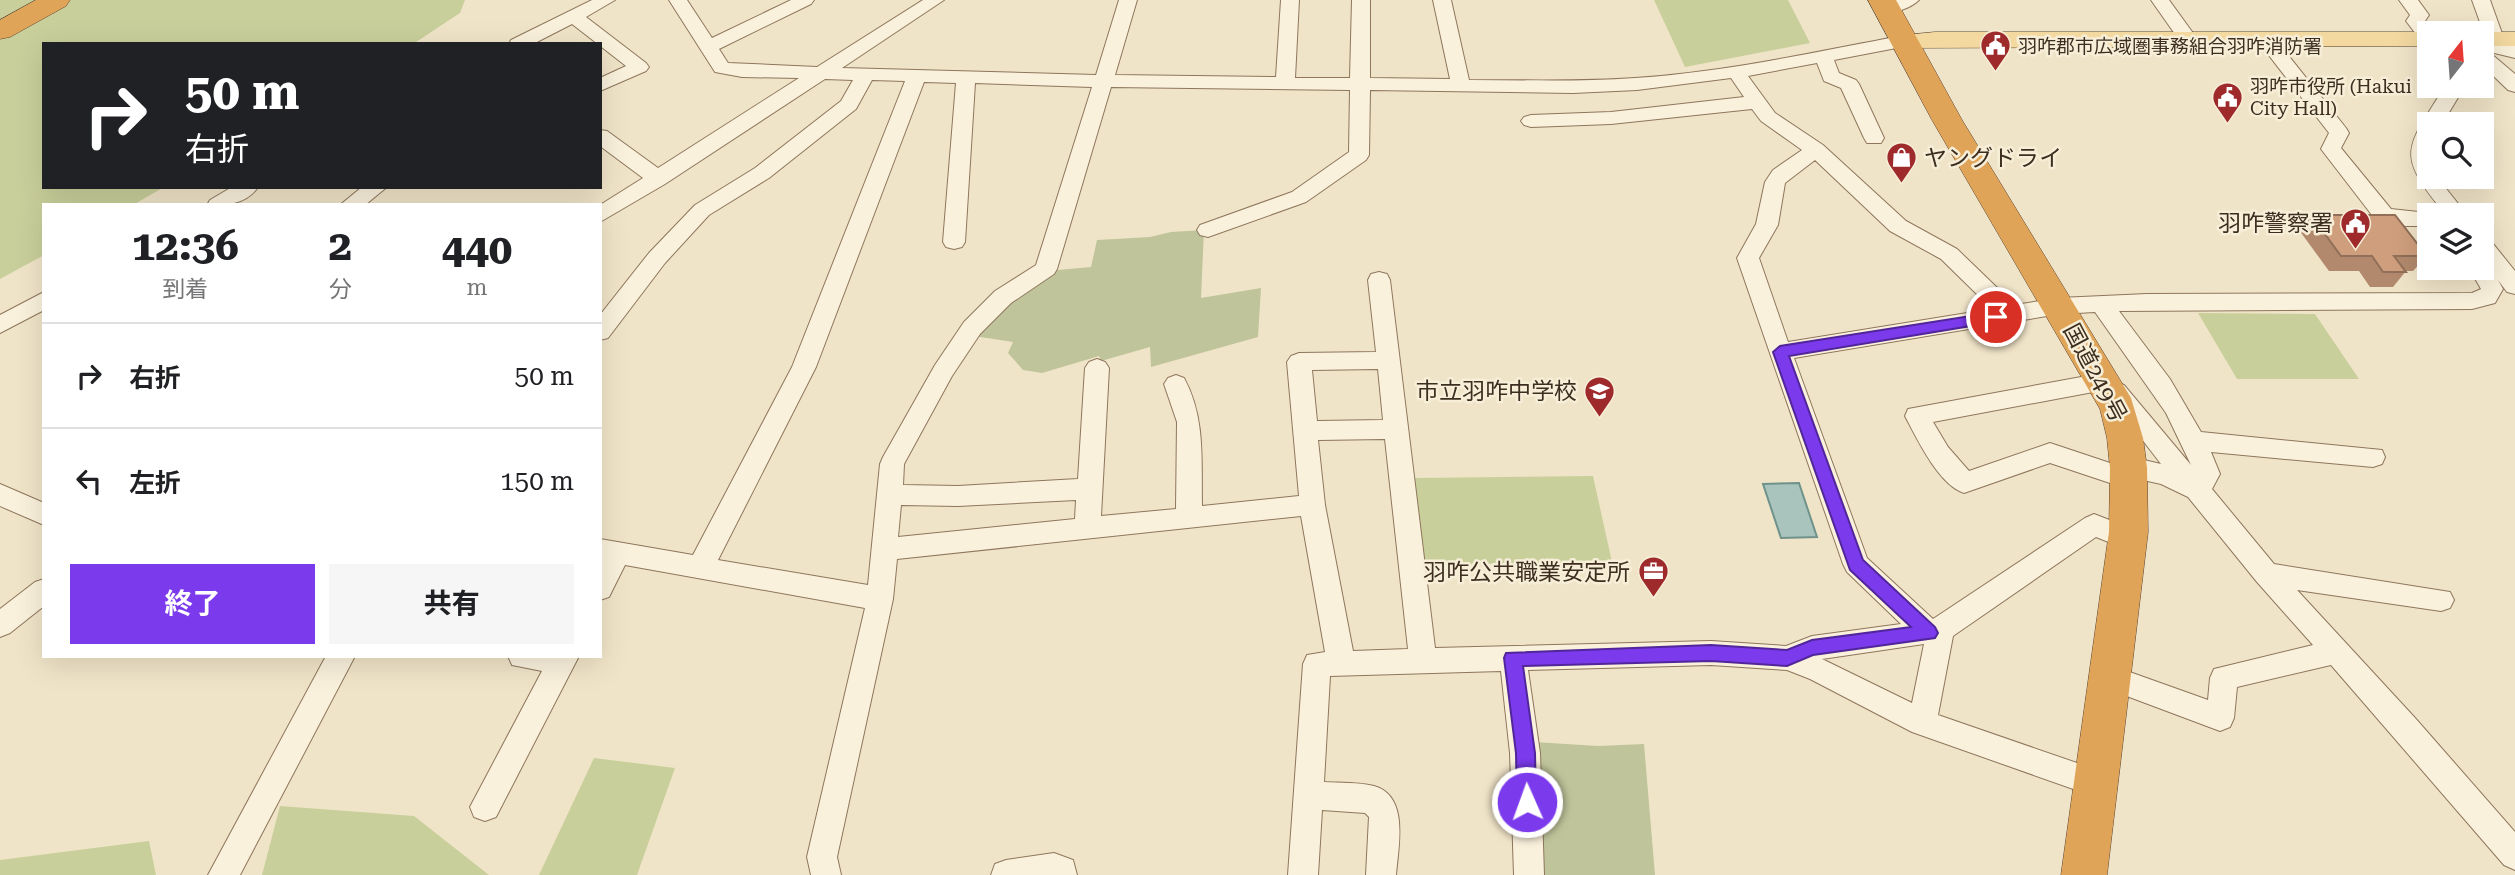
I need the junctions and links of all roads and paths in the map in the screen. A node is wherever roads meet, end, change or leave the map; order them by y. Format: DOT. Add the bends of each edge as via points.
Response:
graph roads {
  1 [pos="34,0"];
  2 [pos="56,0"];
  3 [pos="607,0"];
  4 [pos="678,0"];
  5 [pos="805,0"];
  6 [pos="936,0"];
  7 [pos="1128,0"];
  8 [pos="1290,0"];
  9 [pos="1361,0"];
  10 [pos="1442,0"];
  11 [pos="2160,0"];
  12 [pos="2408,0"];
  13 [pos="2482,0"];
  14 [pos="1893,3"];
  15 [pos="575,17"];
  16 [pos="0,19"];
  17 [pos="2417,23"];
  18 [pos="0,31"];
  19 [pos="2417,38"];
  20 [pos="2189,40"];
  21 [pos="2266,40"];
  22 [pos="1905,41"];
  23 [pos="522,42"];
  24 [pos="2495,45"];
  25 [pos="709,47"];
  26 [pos="1824,57"];
  27 [pos="824,72"];
  28 [pos="1736,72"];
  29 [pos="866,74"];
  30 [pos="917,75"];
  31 [pos="965,76"];
  32 [pos="1103,80"];
  33 [pos="1285,83"];
  34 [pos="602,84"];
  35 [pos="1359,85"];
  36 [pos="1583,86"];
  37 [pos="2515,86"];
  38 [pos="1461,87"];
  39 [pos="1526,88"];
  40 [pos="1757,102"];
  41 [pos="1592,119"];
  42 [pos="602,137"];
  43 [pos="1874,138"];
  44 [pos="1816,150"];
  45 [pos="659,179"];
  46 [pos="245,189"];
  47 [pos="374,189"];
  48 [pos="2436,189"];
  49 [pos="220,203"];
  50 [pos="353,203"];
  51 [pos="2448,203"];
  52 [pos="602,214"];
  53 [pos="2417,219"];
  54 [pos="1208,230"];
  55 [pos="954,243"];
  56 [pos="2494,260"];
  57 [pos="1379,280"];
  58 [pos="2487,280"];
  59 [pos="2515,286"];
  60 [pos="42,301"];
  61 [pos="2472,301"];
  62 [pos="2515,301"];
  63 [pos="2102,305"];
  64 [pos="2059,306"];
  65 [pos="2011,314"];
  66 [pos="0,325"];
  67 [pos="602,329"];
  68 [pos="1780,352"];
  69 [pos="1388,359"];
  70 [pos="1097,368"];
  71 [pos="2098,373"];
  72 [pos="1176,384"];
  73 [pos="1395,429"];
  74 [pos="1306,431"];
  75 [pos="2195,440"];
  76 [pos="2373,457"];
  77 [pos="2131,473"];
  78 [pos="1089,489"];
  79 [pos="2194,489"];
  80 [pos="0,494"];
  81 [pos="890,495"];
  82 [pos="1312,505"];
  83 [pos="42,514"];
  84 [pos="1189,519"];
  85 [pos="1087,529"];
  86 [pos="2126,538"];
  87 [pos="885,549"];
  88 [pos="610,551"];
  89 [pos="699,568"];
  90 [pos="2266,574"];
  91 [pos="602,581"];
  92 [pos="42,592"];
  93 [pos="880,599"];
  94 [pos="2441,600"];
  95 [pos="0,625"];
  96 [pos="1935,632"];
  97 [pos="2336,652"];
  98 [pos="340,658"];
  99 [pos="1513,658"];
  100 [pos="1787,658"];
  101 [pos="563,659"];
  102 [pos="1423,661"];
  103 [pos="1340,663"];
  104 [pos="2110,677"];
  105 [pos="1922,723"];
  106 [pos="2096,783"];
  107 [pos="1308,795"];
  108 [pos="485,807"];
  109 [pos="2515,855"];
  110 [pos="223,875"];
  111 [pos="825,875"];
  112 [pos="1006,875"];
  113 [pos="1062,875"];
  114 [pos="1303,875"];
  115 [pos="1381,875"];
  116 [pos="1529,875"];
  117 [pos="2084,875"];
  1 -- 16 [label="highway"];
  2 -- 18 [label="highway"];
  3 -- 15 [label="street"];
  4 -- 25 [label="street"];
  5 -- 25 [label="street"];
  6 -- 27 [label="street"];
  7 -- 32 [label="street"];
  8 -- 33 [label="street"];
  9 -- 35 [label="street"];
  10 -- 38 [label="street"];
  11 -- 20 [label="street"];
  12 -- 17 [label="street" via="2420,15"];
  13 -- 24 [label="street"];
  14 -- 22 [label="highway, 国道249号"];
  15 -- 23 [label="street"];
  15 -- 34 [label="street" via="639,67"];
  19 -- 21 [label="main road"];
  20 -- 21 [label="main road"];
  20 -- 22 [label="main road"];
  21 -- 53 [label="street" via="2339,133 2331,149 2379,211 2396,219"];
  22 -- 26 [label="street"];
  22 -- 64 [label="highway, 国道249号"];
  24 -- 37 [label="street" via="2502,71"];
  25 -- 27 [label="street" via="722,68 730,70"];
  26 -- 28 [label="street"];
  26 -- 43 [label="street" via="1831,77 1849,84"];
  27 -- 29 [label="street"];
  27 -- 45 [label="street"];
  28 -- 36 [label="street"];
  28 -- 40 [label="street"];
  29 -- 30 [label="street"];
  29 -- 67 [label="street" via="849,104 762,173 702,210 657,258"];
  30 -- 31 [label="street"];
  30 -- 89 [label="street" via="804,367"];
  31 -- 32 [label="street"];
  31 -- 55 [label="street"];
  32 -- 33 [label="street"];
  32 -- 81 [label="street" via="1046,269 1003,297 972,328 892,464"];
  33 -- 35 [label="street"];
  35 -- 38 [label="street"];
  35 -- 54 [label="street" via="1359,155 1298,197"];
  36 -- 39 [label="street"];
  36 -- 41 [label="street"];
  38 -- 39 [label="street"];
  39 -- 41 [label="street" via="1532,129"];
  40 -- 41 [label="street"];
  40 -- 44 [label="street" via="1768,117"];
  42 -- 45 [label="street"];
  44 -- 65 [label="street" via="1898,226 1966,268"];
  44 -- 68 [label="street" via="1775,182 1767,225 1748,258"];
  45 -- 52 [label="street"];
  46 -- 49 [label="street"];
  47 -- 50 [label="street"];
  48 -- 51 [label="street"];
  56 -- 59 [label="street"];
  57 -- 69 [label="street"];
  58 -- 61 [label="street" via="2492,289 2487,297"];
  60 -- 66 [label="street"];
  61 -- 62 [label="street"];
  61 -- 63 [label="street"];
  63 -- 64 [label="street"];
  63 -- 75 [label="street" via="2165,387"];
  64 -- 65 [label="street"];
  64 -- 71 [label="highway, 国道249号"];
  65 -- 68 [label="street"];
  68 -- 96 [label="street" via="1856,565"];
  69 -- 73 [label="street"];
  69 -- 74 [label="street" via="1300,362"];
  70 -- 78 [label="street"];
  71 -- 77 [label="highway, 国道249号" via="2118,408"];
  71 -- 77 [label="street" via="1917,416 1939,454 1964,483 2050,453"];
  71 -- 79 [label="street"];
  72 -- 84 [label="street" via="1189,422"];
  73 -- 74 [label="street"];
  73 -- 102 [label="street"];
  74 -- 82 [label="street"];
  75 -- 76 [label="street"];
  75 -- 79 [label="street" via="2207,474"];
  77 -- 79 [label="street" via="2167,475"];
  77 -- 86 [label="highway, 国道249号"];
  78 -- 81 [label="street"];
  78 -- 85 [label="street"];
  79 -- 90 [label="street"];
  80 -- 83 [label="street"];
  81 -- 87 [label="street"];
  82 -- 84 [label="street"];
  82 -- 103 [label="street"];
  84 -- 85 [label="street"];
  85 -- 87 [label="street"];
  86 -- 96 [label="street" via="2094,525"];
  86 -- 104 [label="highway, 国道249号"];
  87 -- 93 [label="street"];
  88 -- 89 [label="street"];
  88 -- 91 [label="street"];
  89 -- 93 [label="street"];
  90 -- 94 [label="street"];
  90 -- 97 [label="street"];
  92 -- 95 [label="street"];
  93 -- 111 [label="street" via="822,857"];
  96 -- 100 [label="street" via="1812,648"];
  96 -- 105 [label="street"];
  97 -- 104 [label="street" via="2224,678 2220,718"];
  97 -- 109 [label="street"];
  98 -- 110 [label="street"];
  99 -- 100 [label="street" via="1711,653"];
  99 -- 102 [label="street"];
  99 -- 116 [label="street" via="1525,753"];
  100 -- 105 [label="street" via="1820,670"];
  101 -- 108 [label="street"];
  102 -- 103 [label="street"];
  103 -- 107 [label="street" via="1317,664"];
  104 -- 106 [label="highway, 国道249号"];
  105 -- 106 [label="street"];
  106 -- 117 [label="highway, 国道249号"];
  107 -- 114 [label="street"];
  107 -- 115 [label="street" via="1373,800 1384,813"];
  112 -- 113 [label="street" via="1054,868"];
}
